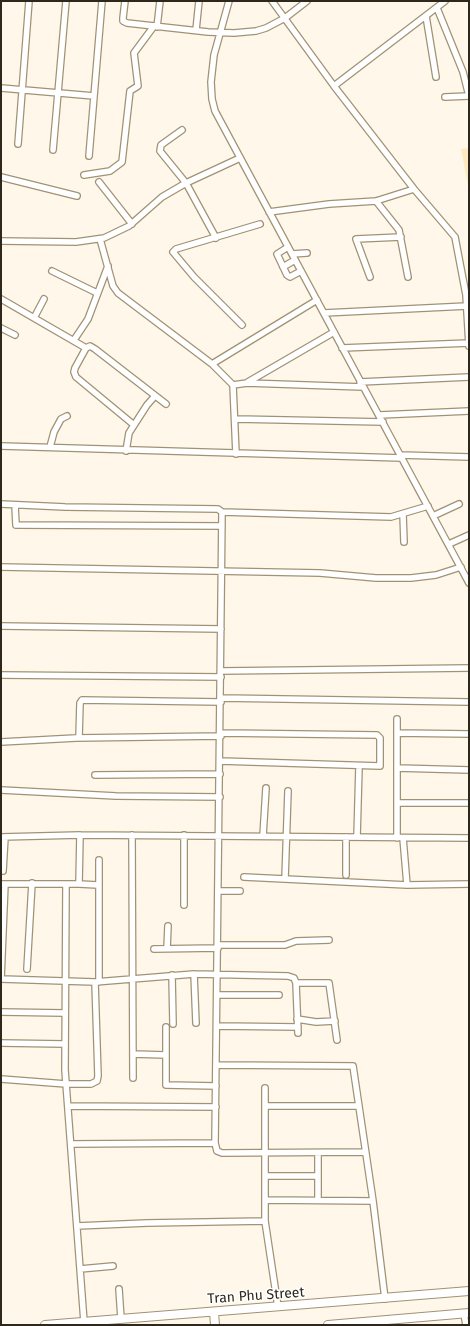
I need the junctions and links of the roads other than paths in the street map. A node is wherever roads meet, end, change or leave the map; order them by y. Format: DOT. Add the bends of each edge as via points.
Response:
graph roads {
  1 [pos="29,1"];
  2 [pos="66,1"];
  3 [pos="102,1"];
  4 [pos="125,1"];
  5 [pos="160,1"];
  6 [pos="199,1"];
  7 [pos="229,1"];
  8 [pos="272,1"];
  9 [pos="307,1"];
  10 [pos="445,1"];
  11 [pos="437,8"];
  12 [pos="426,16"];
  13 [pos="285,18"];
  14 [pos="156,27"];
  15 [pos="196,30"];
  16 [pos="220,32"];
  17 [pos="436,77"];
  18 [pos="334,86"];
  19 [pos="1,88"];
  20 [pos="22,90"];
  21 [pos="58,93"];
  22 [pos="94,96"];
  23 [pos="469,96"];
  24 [pos="445,97"];
  25 [pos="182,130"];
  26 [pos="18,144"];
  27 [pos="53,150"];
  28 [pos="89,156"];
  29 [pos="240,158"];
  30 [pos="84,175"];
  31 [pos="1,177"];
  32 [pos="99,182"];
  33 [pos="186,183"];
  34 [pos="414,189"];
  35 [pos="77,196"];
  36 [pos="376,201"];
  37 [pos="269,212"];
  38 [pos="132,224"];
  39 [pos="260,224"];
  40 [pos="401,236"];
  41 [pos="216,238"];
  42 [pos="100,239"];
  43 [pos="1,241"];
  44 [pos="288,247"];
  45 [pos="307,253"];
  46 [pos="292,254"];
  47 [pos="295,260"];
  48 [pos="108,266"];
  49 [pos="283,267"];
  50 [pos="52,271"];
  51 [pos="301,271"];
  52 [pos="370,277"];
  53 [pos="408,277"];
  54 [pos="97,293"];
  55 [pos="1,299"];
  56 [pos="44,299"];
  57 [pos="316,300"];
  58 [pos="467,306"];
  59 [pos="324,313"];
  60 [pos="34,318"];
  61 [pos="242,325"];
  62 [pos="1,328"];
  63 [pos="334,332"];
  64 [pos="15,335"];
  65 [pos="74,340"];
  66 [pos="469,343"];
  67 [pos="469,346"];
  68 [pos="86,348"];
  69 [pos="342,348"];
  70 [pos="212,364"];
  71 [pos="469,377"];
  72 [pos="247,382"];
  73 [pos="362,384"];
  74 [pos="233,385"];
  75 [pos="155,396"];
  76 [pos="166,404"];
  77 [pos="469,411"];
  78 [pos="380,415"];
  79 [pos="66,416"];
  80 [pos="236,419"];
  81 [pos="383,422"];
  82 [pos="134,425"];
  83 [pos="1,446"];
  84 [pos="50,447"];
  85 [pos="126,450"];
  86 [pos="236,454"];
  87 [pos="401,456"];
  88 [pos="469,457"];
  89 [pos="1,504"];
  90 [pos="15,504"];
  91 [pos="459,504"];
  92 [pos="428,506"];
  93 [pos="222,512"];
  94 [pos="403,514"];
  95 [pos="433,516"];
  96 [pos="222,526"];
  97 [pos="469,535"];
  98 [pos="404,542"];
  99 [pos="449,544"];
  100 [pos="1,567"];
  101 [pos="461,567"];
  102 [pos="222,572"];
  103 [pos="469,583"];
  104 [pos="1,626"];
  105 [pos="221,629"];
  106 [pos="469,668"];
  107 [pos="221,674"];
  108 [pos="1,676"];
  109 [pos="221,700"];
  110 [pos="469,702"];
  111 [pos="397,719"];
  112 [pos="397,733"];
  113 [pos="221,734"];
  114 [pos="469,734"];
  115 [pos="79,738"];
  116 [pos="1,742"];
  117 [pos="220,761"];
  118 [pos="359,767"];
  119 [pos="397,768"];
  120 [pos="469,770"];
  121 [pos="95,774"];
  122 [pos="220,774"];
  123 [pos="266,788"];
  124 [pos="1,790"];
  125 [pos="288,792"];
  126 [pos="220,797"];
  127 [pos="397,803"];
  128 [pos="469,803"];
  129 [pos="80,835"];
  130 [pos="132,835"];
  131 [pos="184,835"];
  132 [pos="220,836"];
  133 [pos="263,836"];
  134 [pos="286,836"];
  135 [pos="3,837"];
  136 [pos="346,837"];
  137 [pos="357,837"];
  138 [pos="400,838"];
  139 [pos="469,838"];
  140 [pos="99,860"];
  141 [pos="3,871"];
  142 [pos="346,875"];
  143 [pos="244,877"];
  144 [pos="285,879"];
  145 [pos="32,883"];
  146 [pos="3,884"];
  147 [pos="66,884"];
  148 [pos="79,884"];
  149 [pos="469,884"];
  150 [pos="98,885"];
  151 [pos="407,885"];
  152 [pos="219,891"];
  153 [pos="240,891"];
  154 [pos="184,905"];
  155 [pos="168,926"];
  156 [pos="329,940"];
  157 [pos="218,947"];
  158 [pos="154,949"];
  159 [pos="167,949"];
  160 [pos="27,969"];
  161 [pos="172,974"];
  162 [pos="194,974"];
  163 [pos="218,974"];
  164 [pos="1,979"];
  165 [pos="133,980"];
  166 [pos="65,981"];
  167 [pos="97,982"];
  168 [pos="296,983"];
  169 [pos="218,995"];
  170 [pos="279,995"];
  171 [pos="1,1012"];
  172 [pos="64,1013"];
  173 [pos="298,1019"];
  174 [pos="335,1021"];
  175 [pos="196,1023"];
  176 [pos="173,1024"];
  177 [pos="217,1026"];
  178 [pos="166,1027"];
  179 [pos="337,1040"];
  180 [pos="1,1043"];
  181 [pos="64,1044"];
  182 [pos="133,1054"];
  183 [pos="166,1055"];
  184 [pos="216,1065"];
  185 [pos="133,1078"];
  186 [pos="1,1079"];
  187 [pos="66,1084"];
  188 [pos="216,1086"];
  189 [pos="265,1088"];
  190 [pos="68,1106"];
  191 [pos="216,1106"];
  192 [pos="265,1106"];
  193 [pos="359,1106"];
  194 [pos="215,1143"];
  195 [pos="72,1144"];
  196 [pos="318,1152"];
  197 [pos="366,1152"];
  198 [pos="265,1153"];
  199 [pos="265,1176"];
  200 [pos="318,1176"];
  201 [pos="265,1200"];
  202 [pos="318,1200"];
  203 [pos="373,1201"];
  204 [pos="265,1220"];
  205 [pos="77,1226"];
  206 [pos="113,1266"];
  207 [pos="80,1270"];
  208 [pos="119,1289"];
  209 [pos="469,1291"];
  210 [pos="385,1299"];
  211 [pos="278,1307"];
  212 [pos="214,1312"];
  213 [pos="466,1314"];
  214 [pos="121,1319"];
  215 [pos="84,1322"];
  216 [pos="346,1324"];
  217 [pos="45,1325"];
  218 [pos="215,1325"];
  219 [pos="328,1325"];
  220 [pos="466,1325"];
  1 -- 20 [label="street"];
  2 -- 21 [label="street"];
  3 -- 22 [label="street"];
  4 -- 14 [label="street" via="124,21"];
  5 -- 14 [label="street"];
  6 -- 15 [label="street"];
  7 -- 16 [label="street"];
  8 -- 13 [label="street"];
  9 -- 13 [label="street"];
  10 -- 11 [label="street"];
  11 -- 12 [label="street"];
  11 -- 23 [label="street" via="463,72"];
  12 -- 17 [label="street"];
  12 -- 18 [label="street"];
  13 -- 16 [label="street" via="256,31"];
  13 -- 18 [label="street"];
  14 -- 15 [label="street"];
  14 -- 30 [label="street" via="134,53 138,86 130,91 122,162 110,171"];
  15 -- 16 [label="street"];
  16 -- 29 [label="street" via="211,82 213,105"];
  18 -- 34 [label="street"];
  19 -- 20 [label="street"];
  20 -- 21 [label="street"];
  20 -- 26 [label="street"];
  21 -- 22 [label="street"];
  21 -- 27 [label="street"];
  22 -- 28 [label="street"];
  23 -- 24 [label="street"];
  25 -- 33 [label="street" via="159,148"];
  29 -- 33 [label="street"];
  29 -- 37 [label="street"];
  31 -- 35 [label="street"];
  32 -- 38 [label="street"];
  33 -- 38 [label="street" via="162,197"];
  33 -- 41 [label="street"];
  34 -- 36 [label="street"];
  34 -- 58 [label="street" via="455,237"];
  36 -- 37 [label="street"];
  36 -- 40 [label="street"];
  37 -- 44 [label="street"];
  38 -- 42 [label="street"];
  39 -- 41 [label="street"];
  40 -- 52 [label="street" via="356,239"];
  40 -- 53 [label="street"];
  41 -- 61 [label="street" via="173,252"];
  42 -- 43 [label="street" via="63,243"];
  42 -- 48 [label="street"];
  44 -- 46 [label="street"];
  44 -- 49 [label="street" via="277,254"];
  45 -- 46 [label="street"];
  46 -- 47 [label="street"];
  47 -- 49 [label="street"];
  47 -- 51 [label="street"];
  48 -- 54 [label="street"];
  48 -- 70 [label="street" via="113,286 118,293"];
  49 -- 51 [label="street" via="289,276"];
  50 -- 54 [label="street"];
  51 -- 57 [label="street"];
  54 -- 65 [label="street" via="88,319"];
  55 -- 60 [label="street"];
  56 -- 60 [label="street"];
  57 -- 59 [label="street"];
  57 -- 70 [label="street"];
  58 -- 59 [label="street"];
  58 -- 66 [label="street"];
  59 -- 63 [label="street"];
  60 -- 65 [label="street"];
  62 -- 64 [label="street"];
  63 -- 69 [label="street"];
  63 -- 72 [label="street"];
  65 -- 68 [label="street"];
  66 -- 67 [label="street"];
  66 -- 69 [label="street"];
  68 -- 75 [label="street" via="95,348"];
  68 -- 82 [label="street" via="75,368 76,377"];
  69 -- 73 [label="street"];
  70 -- 74 [label="street"];
  71 -- 73 [label="street"];
  72 -- 73 [label="street"];
  72 -- 74 [label="street"];
  73 -- 78 [label="street"];
  74 -- 80 [label="street"];
  75 -- 76 [label="street"];
  75 -- 82 [label="street"];
  77 -- 78 [label="street"];
  78 -- 81 [label="street"];
  79 -- 84 [label="street" via="61,419 54,432"];
  80 -- 81 [label="street"];
  80 -- 86 [label="street"];
  81 -- 87 [label="street"];
  82 -- 85 [label="street" via="129,433"];
  83 -- 84 [label="street"];
  84 -- 85 [label="street"];
  85 -- 86 [label="street"];
  86 -- 87 [label="street"];
  87 -- 88 [label="street"];
  87 -- 92 [label="street"];
  89 -- 90 [label="street"];
  90 -- 93 [label="street" via="64,507 218,508"];
  90 -- 96 [label="street" via="16,525"];
  91 -- 95 [label="street"];
  92 -- 94 [label="street"];
  92 -- 95 [label="street"];
  93 -- 94 [label="street" via="376,517"];
  93 -- 96 [label="street"];
  94 -- 98 [label="street"];
  95 -- 99 [label="street"];
  96 -- 102 [label="street"];
  97 -- 99 [label="street"];
  99 -- 101 [label="street"];
  100 -- 102 [label="street"];
  101 -- 102 [label="street" via="436,575 411,578 320,573"];
  101 -- 103 [label="street"];
  102 -- 105 [label="street"];
  104 -- 105 [label="street"];
  105 -- 107 [label="street"];
  106 -- 107 [label="street"];
  107 -- 108 [label="street"];
  107 -- 109 [label="street"];
  109 -- 110 [label="street"];
  109 -- 113 [label="street"];
  109 -- 115 [label="street" via="82,700"];
  111 -- 112 [label="street"];
  112 -- 114 [label="street"];
  112 -- 119 [label="street"];
  113 -- 115 [label="street"];
  113 -- 117 [label="street"];
  113 -- 118 [label="street" via="378,735 380,766"];
  115 -- 116 [label="street"];
  117 -- 118 [label="street"];
  117 -- 122 [label="street"];
  118 -- 137 [label="street"];
  119 -- 120 [label="street"];
  119 -- 127 [label="street"];
  121 -- 122 [label="street"];
  122 -- 126 [label="street"];
  123 -- 133 [label="street"];
  124 -- 126 [label="street" via="116,796"];
  125 -- 134 [label="street"];
  126 -- 132 [label="street"];
  127 -- 128 [label="street"];
  127 -- 138 [label="street"];
  129 -- 130 [label="street"];
  129 -- 135 [label="street"];
  129 -- 148 [label="street"];
  130 -- 131 [label="street"];
  130 -- 165 [label="street"];
  131 -- 132 [label="street"];
  131 -- 154 [label="street"];
  132 -- 133 [label="street"];
  132 -- 152 [label="street"];
  133 -- 134 [label="street"];
  134 -- 136 [label="street"];
  134 -- 144 [label="street"];
  135 -- 141 [label="street"];
  136 -- 137 [label="street"];
  136 -- 142 [label="street"];
  137 -- 138 [label="street"];
  138 -- 139 [label="street"];
  138 -- 151 [label="street"];
  140 -- 150 [label="street"];
  143 -- 144 [label="street"];
  144 -- 151 [label="street"];
  145 -- 146 [label="street"];
  145 -- 147 [label="street"];
  145 -- 160 [label="street"];
  146 -- 164 [label="street"];
  147 -- 148 [label="street"];
  147 -- 166 [label="street"];
  148 -- 150 [label="street"];
  149 -- 151 [label="street"];
  150 -- 167 [label="street" via="100,930"];
  152 -- 153 [label="street"];
  152 -- 157 [label="street"];
  155 -- 159 [label="street"];
  156 -- 157 [label="street" via="296,941 285,945"];
  157 -- 159 [label="street"];
  157 -- 163 [label="street"];
  158 -- 159 [label="street"];
  161 -- 162 [label="street"];
  161 -- 165 [label="street"];
  161 -- 176 [label="street"];
  162 -- 163 [label="street"];
  162 -- 175 [label="street"];
  163 -- 168 [label="street" via="288,976 294,978"];
  163 -- 169 [label="street"];
  164 -- 166 [label="street"];
  165 -- 167 [label="street"];
  165 -- 182 [label="street"];
  166 -- 167 [label="street"];
  166 -- 172 [label="street"];
  167 -- 187 [label="street" via="97,1081 91,1084"];
  168 -- 173 [label="street"];
  168 -- 174 [label="street" via="329,983"];
  169 -- 170 [label="street"];
  169 -- 177 [label="street"];
  171 -- 172 [label="street"];
  172 -- 181 [label="street"];
  173 -- 174 [label="street" via="316,1022"];
  173 -- 177 [label="street" via="298,1030"];
  174 -- 179 [label="street"];
  177 -- 184 [label="street"];
  178 -- 183 [label="street"];
  180 -- 181 [label="street"];
  181 -- 187 [label="street"];
  182 -- 183 [label="street"];
  182 -- 185 [label="street"];
  183 -- 188 [label="street" via="166,1085"];
  184 -- 188 [label="street"];
  184 -- 193 [label="street" via="353,1066"];
  186 -- 187 [label="street"];
  187 -- 190 [label="street"];
  188 -- 191 [label="street"];
  189 -- 192 [label="street"];
  190 -- 191 [label="street"];
  190 -- 195 [label="street"];
  191 -- 194 [label="street"];
  192 -- 193 [label="street"];
  192 -- 198 [label="street"];
  193 -- 197 [label="street"];
  194 -- 195 [label="street"];
  194 -- 198 [label="street" via="219,1152"];
  195 -- 205 [label="street"];
  196 -- 197 [label="street"];
  196 -- 198 [label="street"];
  196 -- 200 [label="street"];
  197 -- 203 [label="street"];
  198 -- 199 [label="street"];
  199 -- 200 [label="street"];
  199 -- 201 [label="street"];
  200 -- 202 [label="street"];
  201 -- 202 [label="street"];
  201 -- 204 [label="street"];
  202 -- 203 [label="street"];
  203 -- 210 [label="street"];
  204 -- 205 [label="street"];
  204 -- 211 [label="street"];
  205 -- 207 [label="street"];
  206 -- 207 [label="street"];
  207 -- 215 [label="street"];
  208 -- 214 [label="street"];
  209 -- 210 [label="main road, Tran Phu Street"];
  210 -- 211 [label="main road, Tran Phu Street"];
  211 -- 212 [label="main road, Tran Phu Street"];
  212 -- 214 [label="main road, Tran Phu Street"];
  212 -- 218 [label="main road"];
  213 -- 216 [label="main road"];
  213 -- 220 [label="street"];
  214 -- 215 [label="main road, Tran Phu Street"];
  215 -- 217 [label="main road, Tran Phu Street"];
  216 -- 219 [label="main road"];
}
